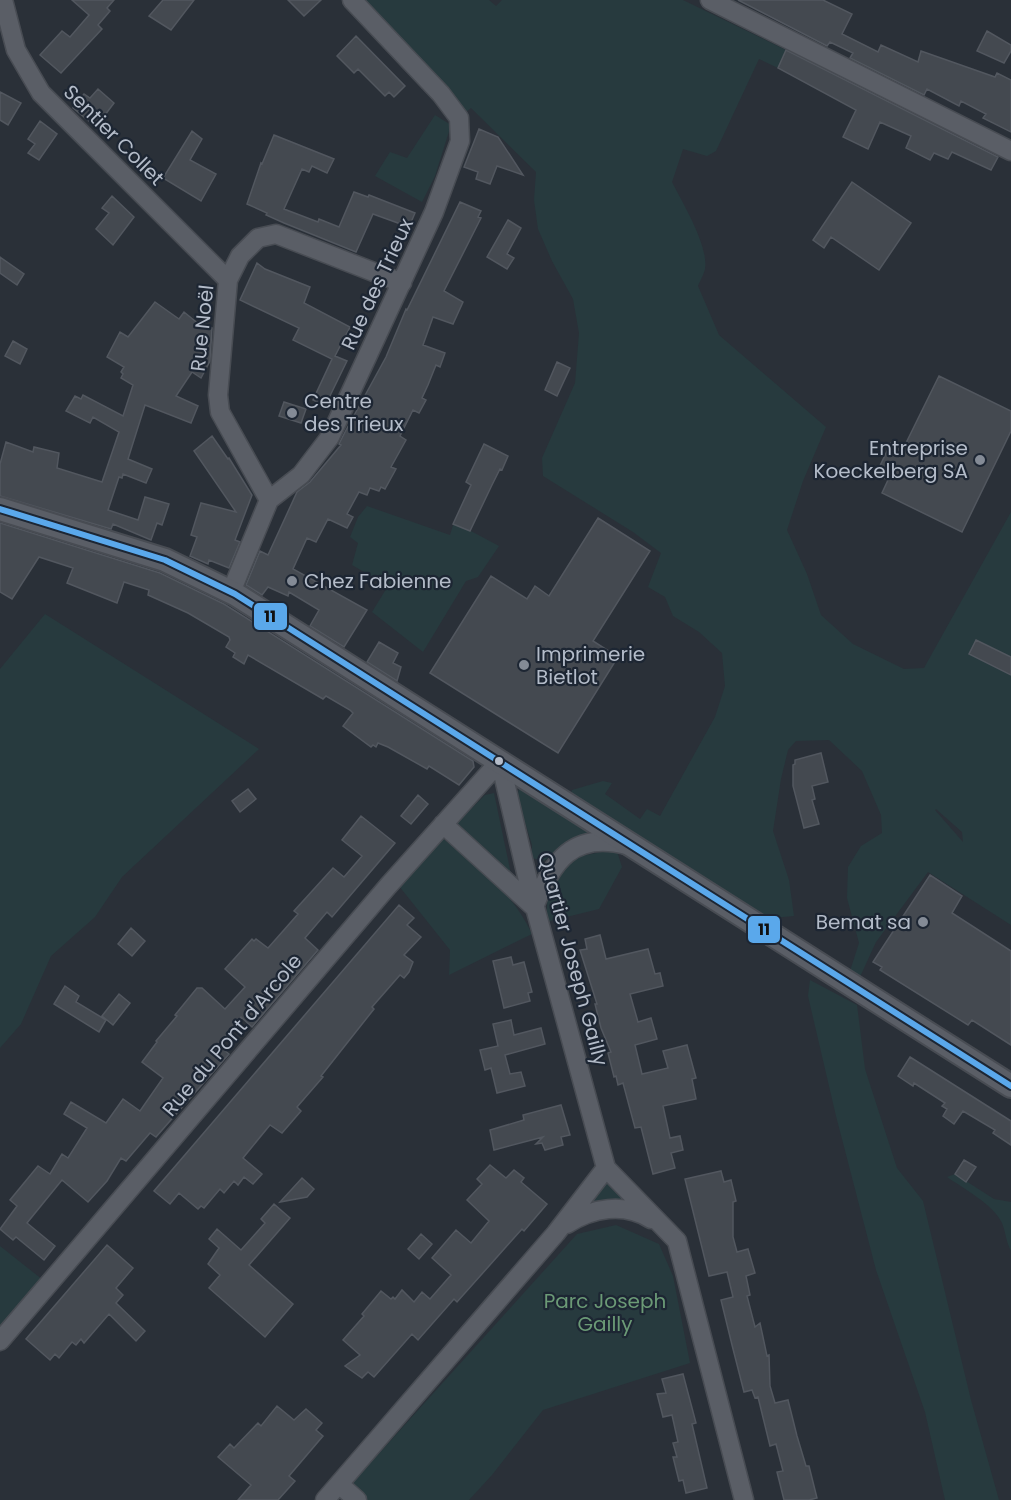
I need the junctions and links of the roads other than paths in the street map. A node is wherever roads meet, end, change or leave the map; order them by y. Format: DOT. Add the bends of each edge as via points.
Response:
graph roads {
  1 [pos="3,0"];
  2 [pos="352,0"];
  3 [pos="710,0"];
  4 [pos="1011,151"];
  5 [pos="228,280"];
  6 [pos="402,283"];
  7 [pos="269,500"];
  8 [pos="0,509"];
  9 [pos="231,592"];
  10 [pos="500,761"];
  11 [pos="443,824"];
  12 [pos="638,848"];
  13 [pos="534,907"];
  14 [pos="1011,1086"];
  15 [pos="606,1168"];
  16 [pos="665,1228"];
  17 [pos="556,1233"];
  18 [pos="0,1341"];
  19 [pos="339,1484"];
  20 [pos="325,1500"];
  21 [pos="357,1500"];
  22 [pos="744,1500"];
  1 -- 5 [label="street, Sentier Collet" via="16,50 40,93"];
  2 -- 6 [label="street, Rue des Trieux" via="459,118 460,141"];
  3 -- 4 [label="street"];
  5 -- 6 [label="street, Rue Noël" via="240,255 258,238 276,234"];
  5 -- 7 [label="street, Rue Noël" via="218,395 220,412"];
  6 -- 7 [label="street, Rue des Trieux" via="330,437 301,475"];
  7 -- 9 [label="street, Rue des Trieux"];
  8 -- 9 [label="street" via="162,559"];
  9 -- 10 [label="street"];
  10 -- 11 [label="street, Rue du Pont d'Arcole"];
  10 -- 12 [label="street"];
  10 -- 13 [label="street, Quartier Joseph Gailly"];
  11 -- 13 [label="street"];
  11 -- 18 [label="street, Rue du Pont d'Arcole"];
  12 -- 13 [label="street" via="595,842 576,848 550,870"];
  12 -- 14 [label="street"];
  13 -- 15 [label="street, Quartier Joseph Gailly"];
  15 -- 16 [label="street, Quartier Joseph Gailly"];
  15 -- 17 [label="street, Quartier Joseph Gailly"];
  16 -- 17 [label="street, Quartier Joseph Gailly" via="642,1214 600,1209 584,1214"];
  16 -- 22 [label="street, Quartier Joseph Gailly" via="678,1241"];
  17 -- 19 [label="street, Quartier Joseph Gailly"];
  19 -- 20 [label="street, Quartier Joseph Gailly"];
  19 -- 21 [label="street"];
}
